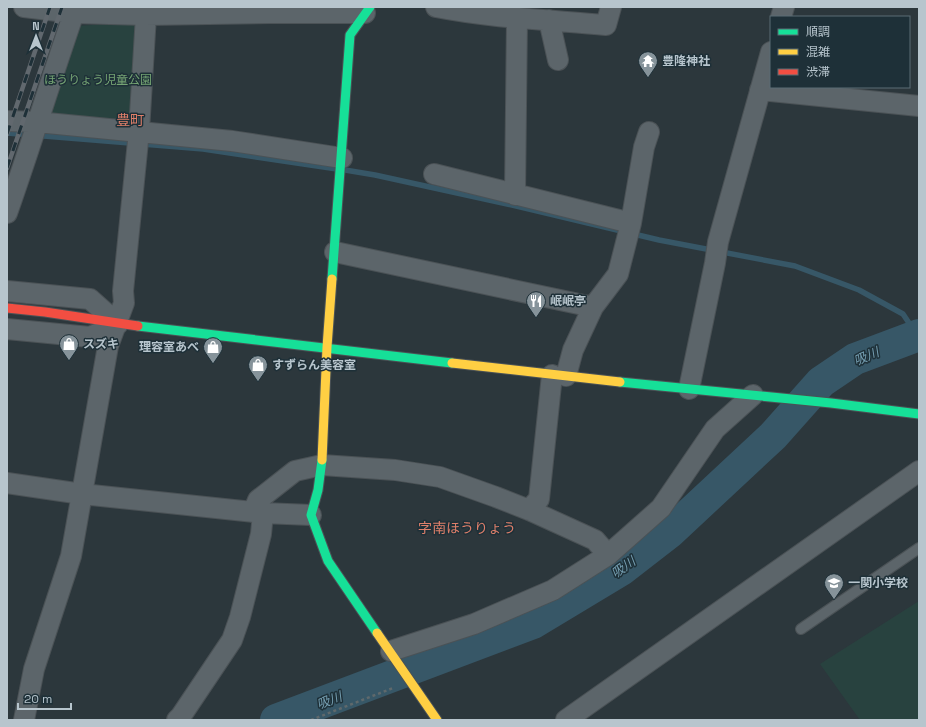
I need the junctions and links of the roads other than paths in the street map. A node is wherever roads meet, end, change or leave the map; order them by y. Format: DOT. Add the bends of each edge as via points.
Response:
graph roads {
  1 [pos="24,7"];
  2 [pos="436,7"];
  3 [pos="611,7"];
  4 [pos="75,10"];
  5 [pos="271,10"];
  6 [pos="368,10"];
  7 [pos="146,15"];
  8 [pos="516,18"];
  9 [pos="549,20"];
  10 [pos="770,55"];
  11 [pos="558,60"];
  12 [pos="760,90"];
  13 [pos="919,106"];
  14 [pos="7,121"];
  15 [pos="37,122"];
  16 [pos="139,131"];
  17 [pos="649,132"];
  18 [pos="342,158"];
  19 [pos="434,174"];
  20 [pos="515,195"];
  21 [pos="7,213"];
  22 [pos="631,223"];
  23 [pos="335,252"];
  24 [pos="7,291"];
  25 [pos="593,307"];
  26 [pos="7,308"];
  27 [pos="118,324"];
  28 [pos="7,330"];
  29 [pos="327,347"];
  30 [pos="559,375"];
  31 [pos="689,389"];
  32 [pos="753,395"];
  33 [pos="919,414"];
  34 [pos="322,465"];
  35 [pos="919,471"];
  36 [pos="7,484"];
  37 [pos="82,494"];
  38 [pos="529,510"];
  39 [pos="258,512"];
  40 [pos="311,514"];
  41 [pos="919,548"];
  42 [pos="608,555"];
  43 [pos="801,629"];
  44 [pos="393,654"];
  45 [pos="24,720"];
  46 [pos="177,720"];
  47 [pos="437,720"];
  48 [pos="566,720"];
  1 -- 4 [label="street"];
  2 -- 8 [label="street"];
  3 -- 9 [label="street" via="606,25"];
  4 -- 7 [label="street"];
  4 -- 15 [label="street"];
  5 -- 6 [label="street"];
  5 -- 7 [label="street"];
  6 -- 18 [label="street" via="350,35"];
  7 -- 16 [label="street"];
  8 -- 9 [label="street"];
  8 -- 20 [label="street"];
  9 -- 11 [label="street"];
  10 -- 12 [label="street"];
  12 -- 13 [label="street"];
  12 -- 31 [label="street" via="718,242"];
  14 -- 15 [label="street"];
  15 -- 16 [label="street"];
  15 -- 21 [label="street"];
  16 -- 18 [label="street" via="232,141"];
  16 -- 27 [label="street" via="123,291 124,303"];
  17 -- 22 [label="street"];
  18 -- 23 [label="street"];
  19 -- 20 [label="street"];
  20 -- 22 [label="street"];
  22 -- 25 [label="street" via="618,274"];
  23 -- 25 [label="street"];
  23 -- 29 [label="street"];
  24 -- 27 [label="street" via="90,299"];
  25 -- 30 [label="street"];
  26 -- 27 [label="street"];
  27 -- 28 [label="street" via="90,337"];
  27 -- 29 [label="street"];
  27 -- 37 [label="street" via="108,346"];
  29 -- 30 [label="street"];
  29 -- 34 [label="street"];
  30 -- 31 [label="street"];
  30 -- 38 [label="street" via="539,499"];
  31 -- 32 [label="street"];
  32 -- 33 [label="street"];
  32 -- 42 [label="street" via="715,429 661,508"];
  34 -- 38 [label="street" via="395,470 440,477"];
  34 -- 39 [label="street" via="295,471 258,500"];
  34 -- 40 [label="street"];
  35 -- 48 [label="street"];
  36 -- 37 [label="street"];
  37 -- 39 [label="street"];
  37 -- 45 [label="street" via="71,556 34,669"];
  38 -- 42 [label="street" via="595,540"];
  39 -- 40 [label="street"];
  39 -- 46 [label="street" via="261,534 232,640"];
  40 -- 44 [label="street" via="328,561"];
  41 -- 43 [label="lane"];
  42 -- 44 [label="street" via="554,590 474,624"];
  44 -- 47 [label="street"];
}
